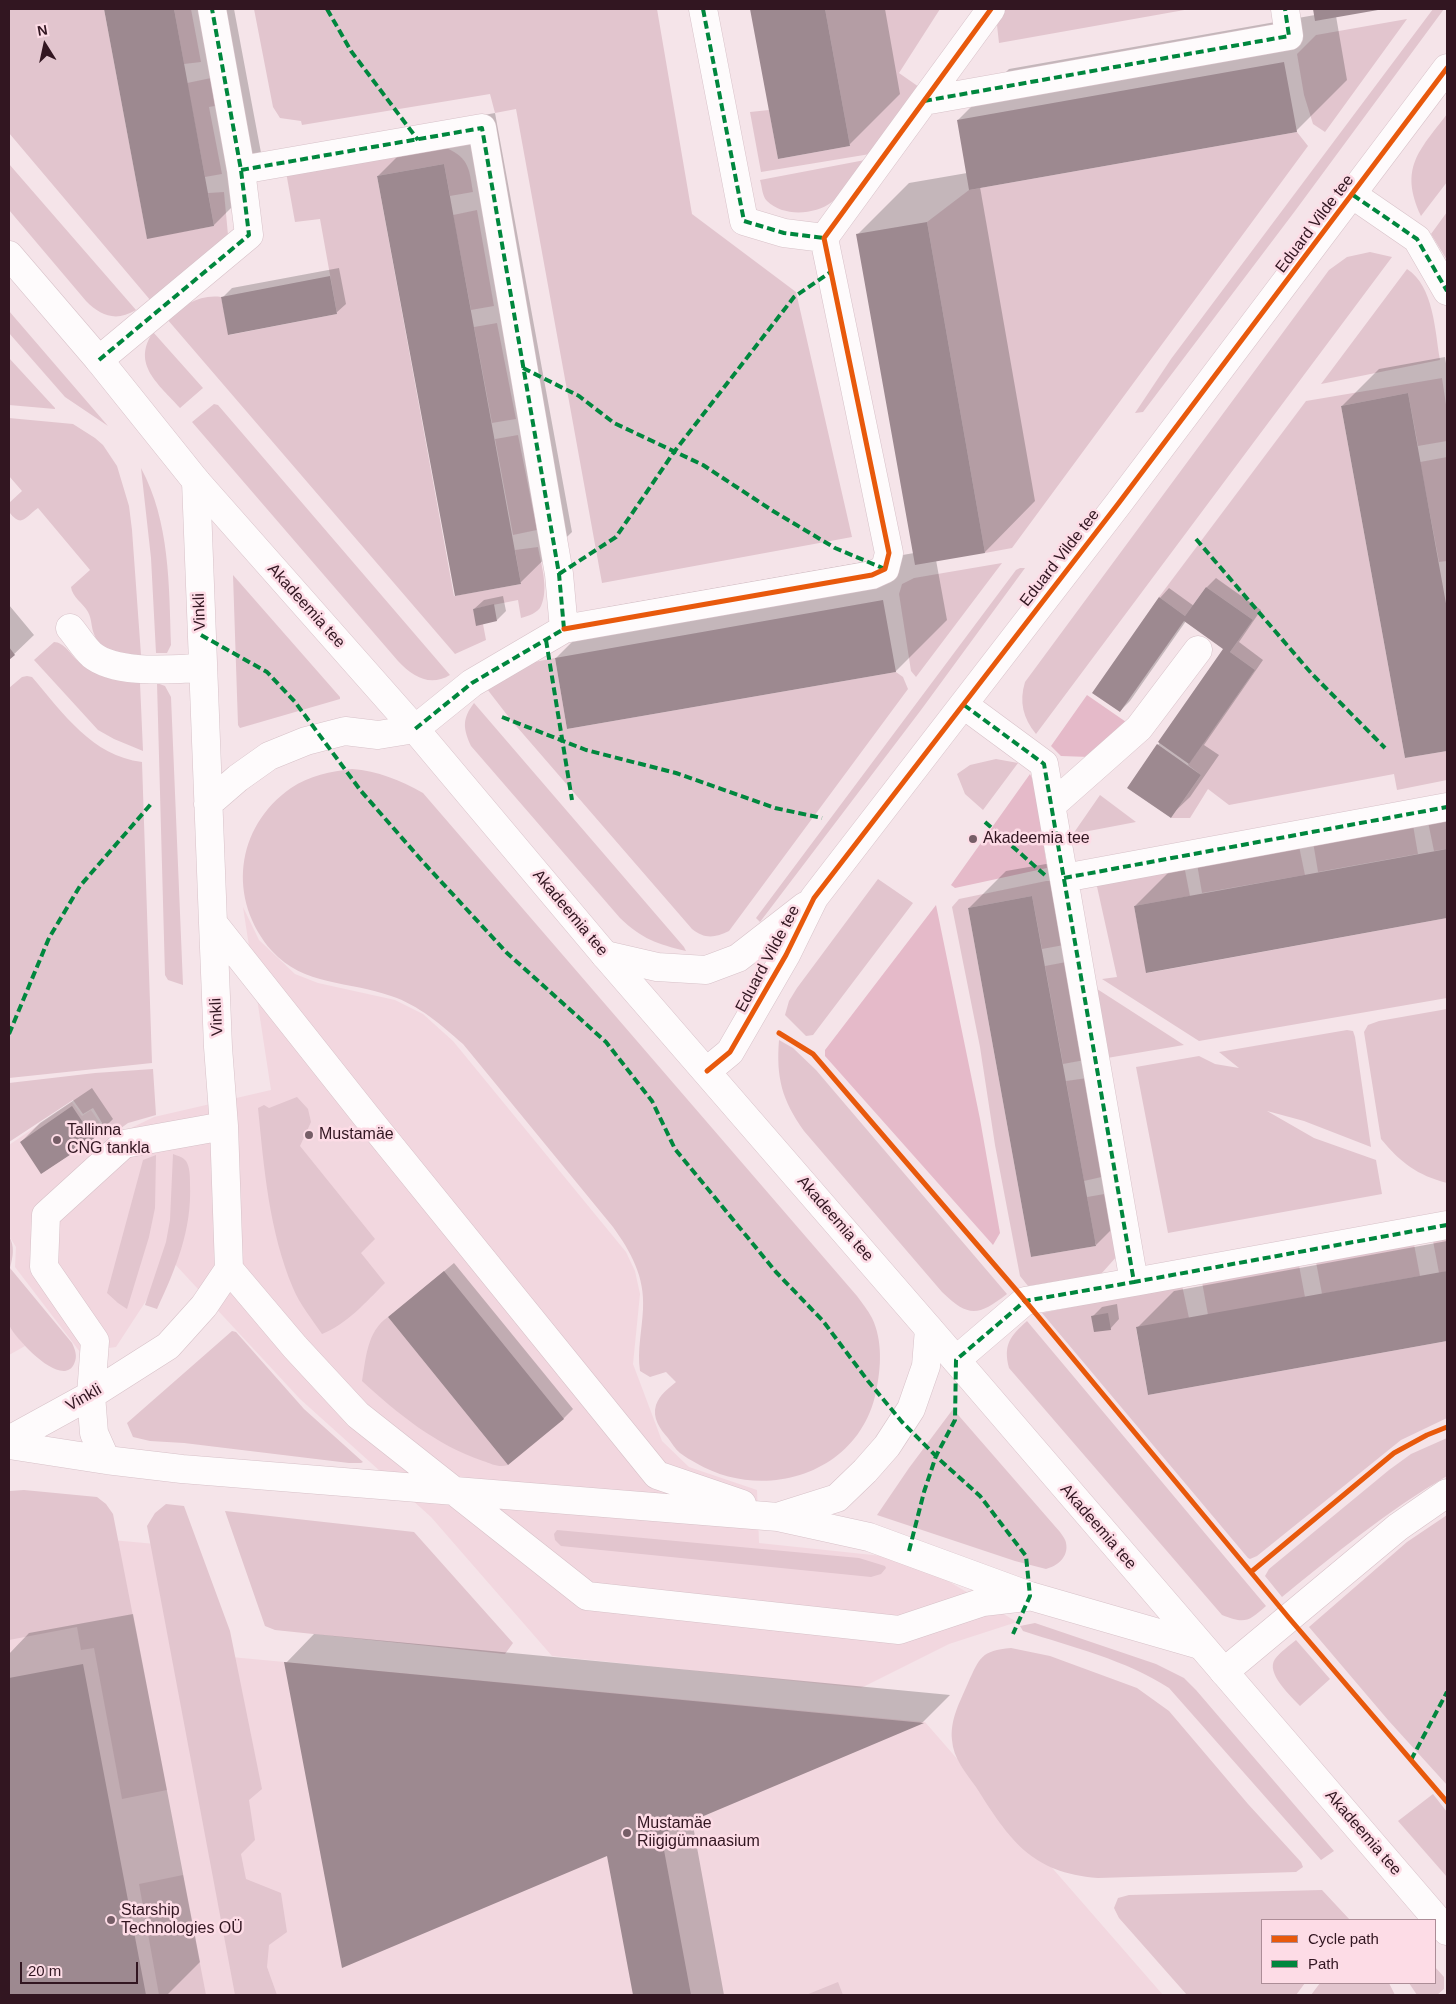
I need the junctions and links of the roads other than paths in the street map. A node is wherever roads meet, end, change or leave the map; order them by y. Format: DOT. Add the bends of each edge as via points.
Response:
graph roads {
  1 [pos="212,9"];
  2 [pos="703,9"];
  3 [pos="991,9"];
  4 [pos="1285,9"];
  5 [pos="1447,68"];
  6 [pos="924,101"];
  7 [pos="241,170"];
  8 [pos="1353,195"];
  9 [pos="824,238"];
  10 [pos="9,255"];
  11 [pos="1447,291"];
  12 [pos="99,360"];
  13 [pos="196,482"];
  14 [pos="70,628"];
  15 [pos="564,629"];
  16 [pos="1198,650"];
  17 [pos="203,668"];
  18 [pos="964,704"];
  19 [pos="415,729"];
  20 [pos="208,804"];
  21 [pos="1052,805"];
  22 [pos="1447,807"];
  23 [pos="1064,878"];
  24 [pos="814,898"];
  25 [pos="213,923"];
  26 [pos="605,955"];
  27 [pos="707,1071"];
  28 [pos="224,1126"];
  29 [pos="1447,1225"];
  30 [pos="229,1269"];
  31 [pos="1134,1282"];
  32 [pos="929,1329"];
  33 [pos="956,1360"];
  34 [pos="91,1395"];
  35 [pos="9,1440"];
  36 [pos="9,1445"];
  37 [pos="106,1460"];
  38 [pos="453,1492"];
  39 [pos="1447,1493"];
  40 [pos="778,1517"];
  41 [pos="1030,1596"];
  42 [pos="1200,1645"];
  43 [pos="1224,1672"];
  44 [pos="1447,1931"];
  1 -- 7 [label="street"];
  2 -- 9 [label="street" via="744,221 784,233"];
  3 -- 6 [label="street"];
  4 -- 6 [label="street" via="1289,36"];
  5 -- 8 [label="street, Eduard Vilde tee"];
  6 -- 9 [label="street"];
  7 -- 12 [label="street" via="249,235"];
  7 -- 15 [label="street" via="482,128 559,574"];
  8 -- 11 [label="street" via="1417,240"];
  8 -- 18 [label="street, Eduard Vilde tee"];
  9 -- 15 [label="street" via="889,554 886,569 872,575"];
  10 -- 12 [label="street, Akadeemia tee"];
  12 -- 13 [label="street, Akadeemia tee"];
  13 -- 17 [label="street, Vinkli"];
  13 -- 19 [label="street, Akadeemia tee"];
  14 -- 17 [label="street" via="93,655 119,667"];
  15 -- 19 [label="street" via="472,683"];
  16 -- 21 [label="street" via="1139,728"];
  17 -- 20 [label="street, Vinkli"];
  18 -- 21 [label="street" via="1044,764"];
  18 -- 24 [label="street, Eduard Vilde tee"];
  19 -- 20 [label="street" via="378,735 345,731 306,741 269,756"];
  19 -- 26 [label="street, Akadeemia tee"];
  20 -- 25 [label="street, Vinkli"];
  21 -- 23 [label="street"];
  22 -- 23 [label="street"];
  23 -- 31 [label="street"];
  24 -- 26 [label="street" via="738,958 706,970 657,967"];
  24 -- 27 [label="street, Eduard Vilde tee" via="739,1038 730,1052"];
  25 -- 28 [label="street, Vinkli"];
  25 -- 40 [label="street" via="657,1475"];
  26 -- 27 [label="street, Akadeemia tee"];
  27 -- 32 [label="street, Akadeemia tee"];
  28 -- 30 [label="street, Vinkli"];
  28 -- 34 [label="street" via="124,1144 46,1215 44,1267 95,1341"];
  29 -- 31 [label="street"];
  30 -- 34 [label="street, Vinkli" via="204,1306 168,1346"];
  30 -- 38 [label="street" via="295,1347 358,1414"];
  31 -- 33 [label="street" via="1025,1301"];
  32 -- 33 [label="street, Akadeemia tee"];
  32 -- 40 [label="street" via="923,1375 910,1409 887,1446 837,1498"];
  33 -- 42 [label="street, Akadeemia tee"];
  34 -- 35 [label="street, Vinkli"];
  34 -- 37 [label="street" via="94,1433"];
  36 -- 37 [label="street"];
  37 -- 38 [label="street"];
  38 -- 40 [label="street"];
  38 -- 41 [label="street" via="588,1596 899,1630 983,1602"];
  39 -- 43 [label="street" via="1398,1526"];
  40 -- 41 [label="street" via="869,1537"];
  41 -- 42 [label="street"];
  42 -- 43 [label="street, Akadeemia tee"];
  43 -- 44 [label="street, Akadeemia tee"];
}
